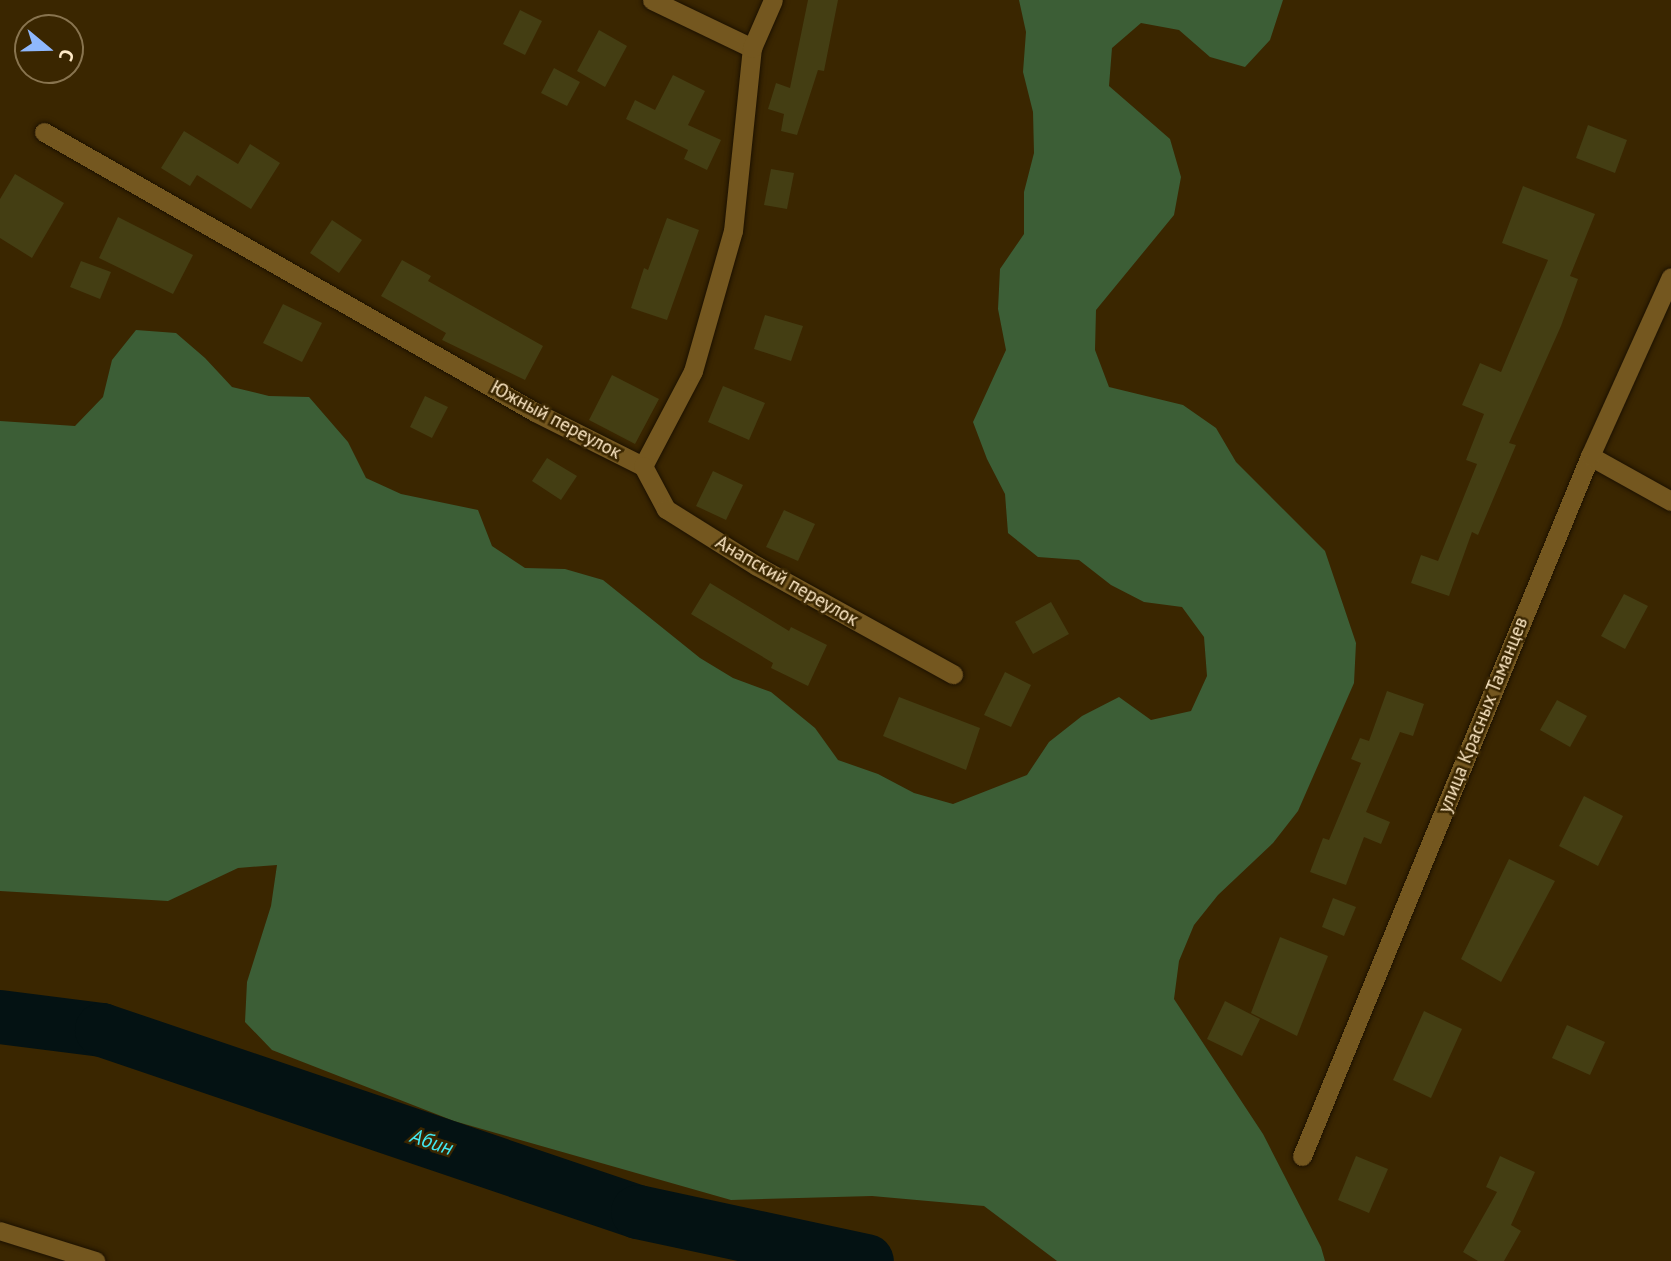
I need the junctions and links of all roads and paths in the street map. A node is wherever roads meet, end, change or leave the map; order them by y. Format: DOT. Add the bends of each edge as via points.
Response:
graph roads {
  1 [pos="652,0"];
  2 [pos="773,0"];
  3 [pos="752,48"];
  4 [pos="44,132"];
  5 [pos="1671,277"];
  6 [pos="1590,456"];
  7 [pos="643,466"];
  8 [pos="1671,501"];
  9 [pos="953,674"];
  10 [pos="1302,1156"];
  11 [pos="0,1231"];
  12 [pos="96,1261"];
  1 -- 3 [label="street"];
  2 -- 3 [label="street, Южный переулок"];
  3 -- 7 [label="street, Южный переулок" via="733,230 694,371"];
  4 -- 7 [label="street, Южный переулок" via="535,412"];
  5 -- 6 [label="street, улица Красных Таманцев"];
  6 -- 8 [label="street"];
  6 -- 10 [label="street, улица Красных Таманцев"];
  7 -- 9 [label="street, Анапский переулок" via="666,509 757,566"];
  11 -- 12 [label="lane"];
}
